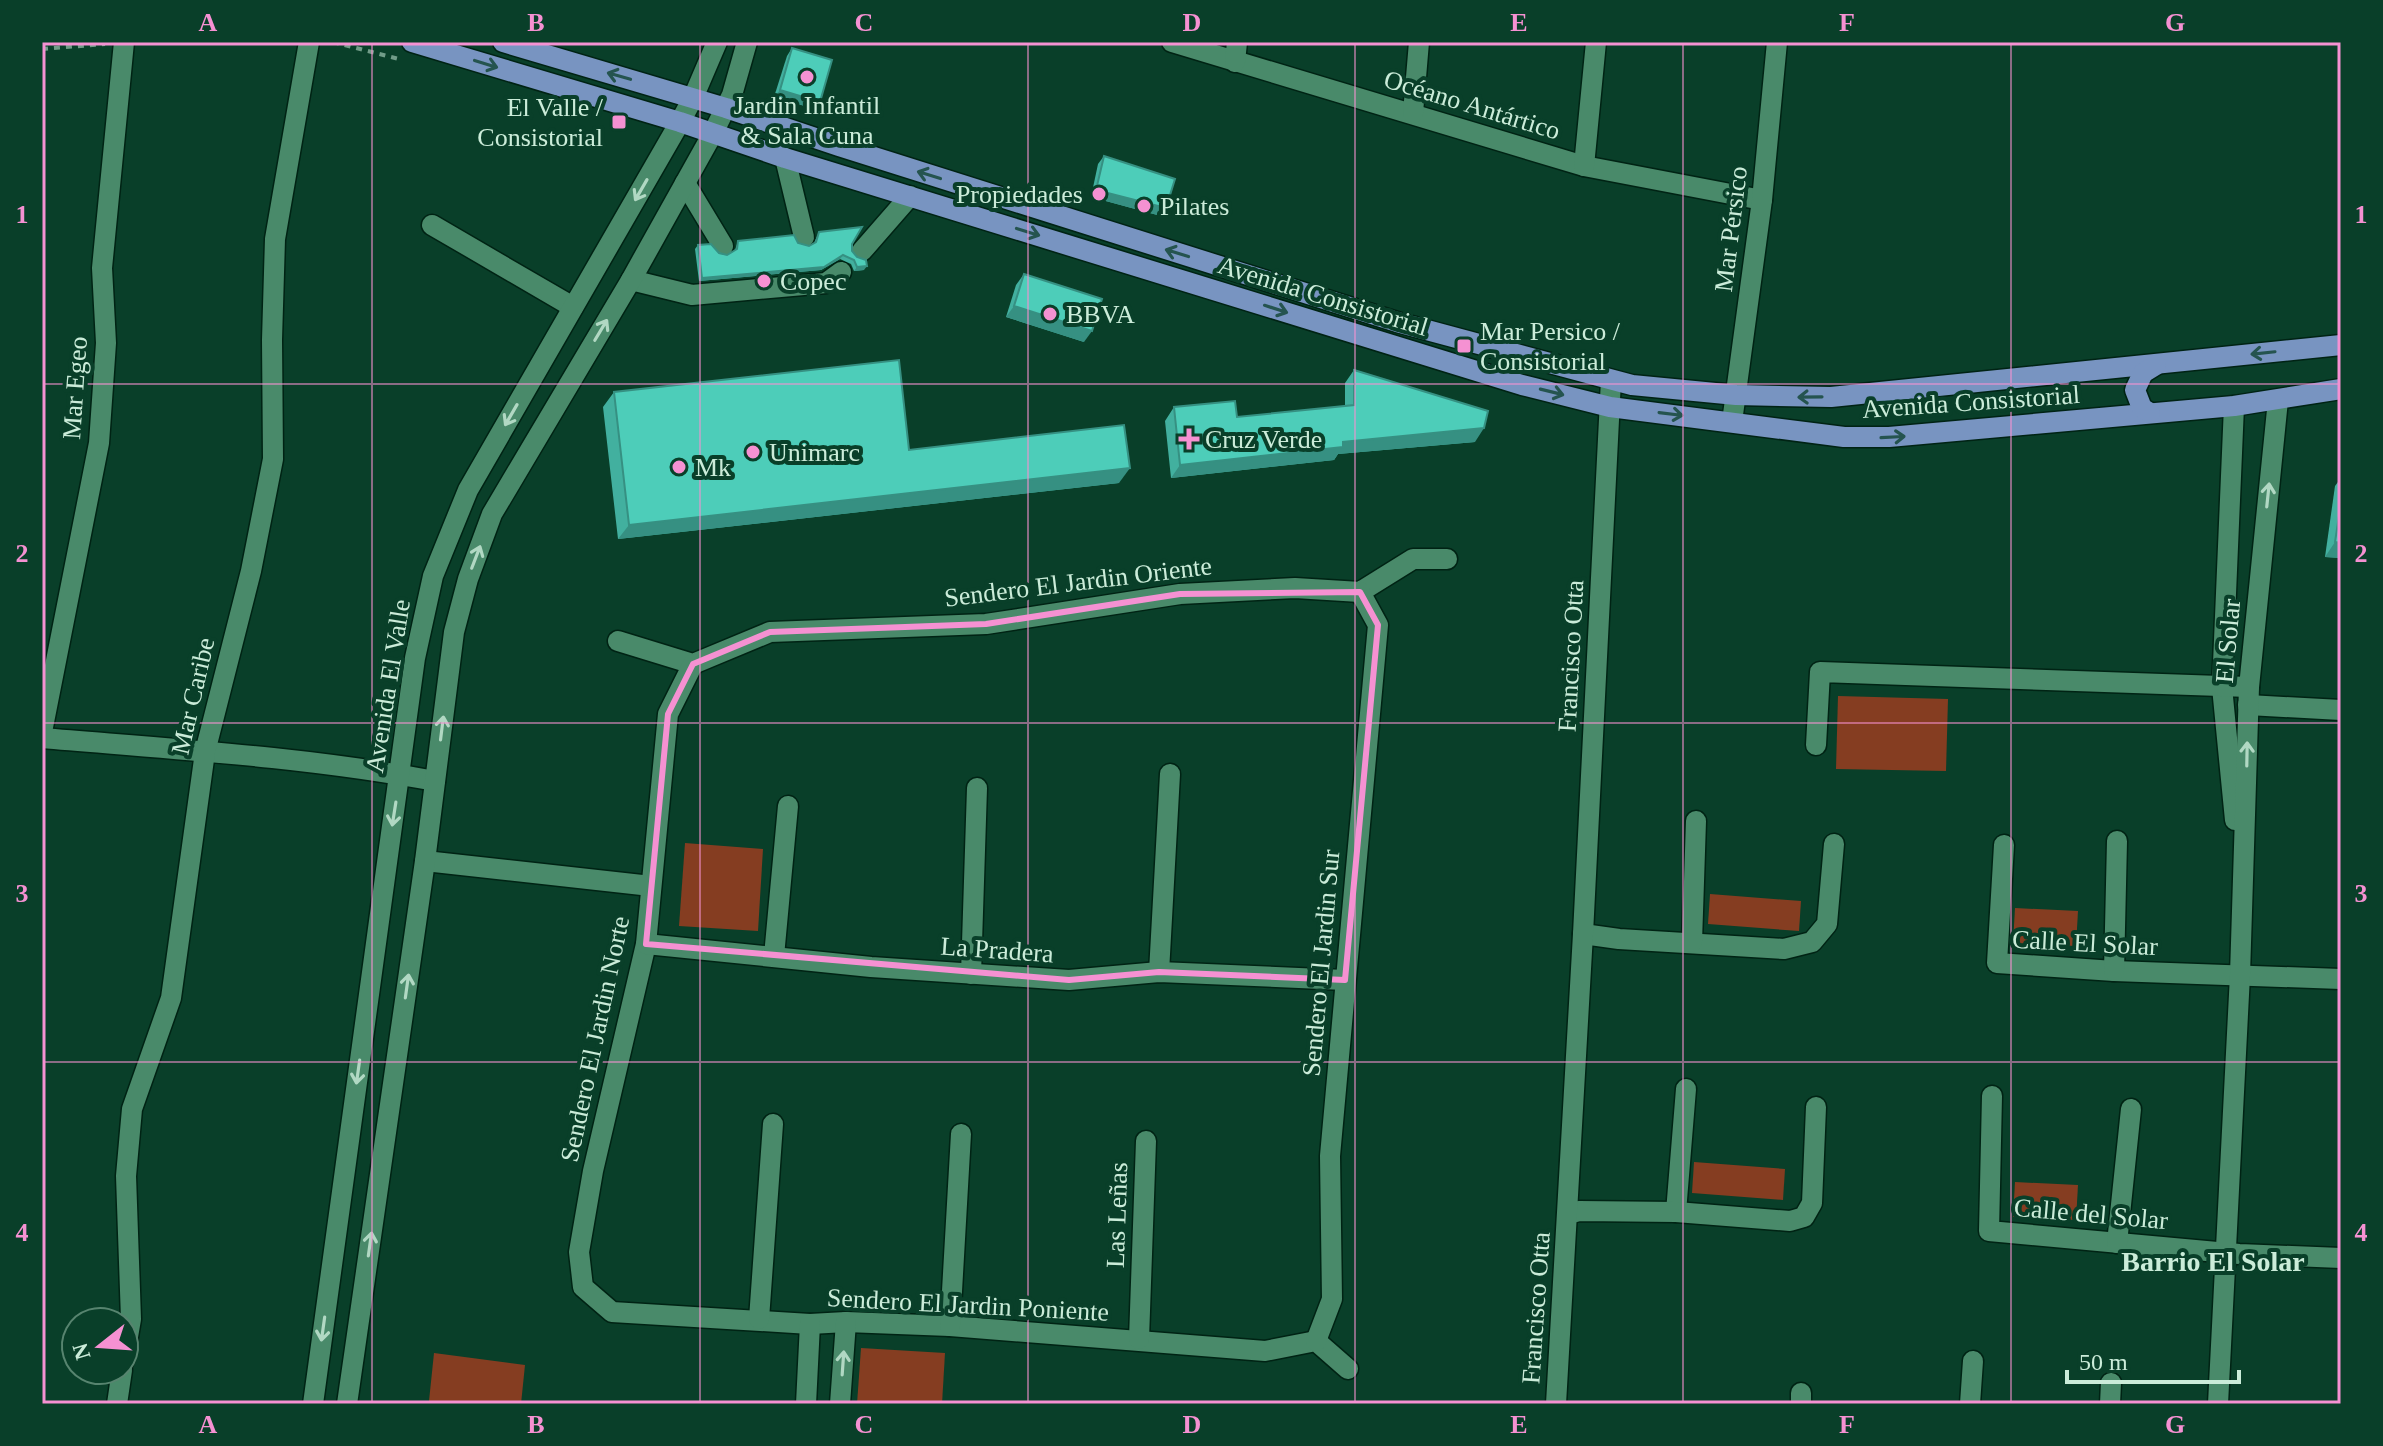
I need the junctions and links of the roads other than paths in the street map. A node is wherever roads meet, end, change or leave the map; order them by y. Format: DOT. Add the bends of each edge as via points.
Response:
graph roads {
  1 [pos="309,42"];
  2 [pos="412,42"];
  3 [pos="503,42"];
  4 [pos="717,42"];
  5 [pos="747,42"];
  6 [pos="1172,42"];
  7 [pos="1419,42"];
  8 [pos="1596,42"];
  9 [pos="1777,42"];
  10 [pos="117,43"];
  11 [pos="1236,52"];
  12 [pos="693,98"];
  13 [pos="726,108"];
  14 [pos="1413,113"];
  15 [pos="680,122"];
  16 [pos="713,133"];
  17 [pos="785,158"];
  18 [pos="1584,166"];
  19 [pos="685,183"];
  20 [pos="910,196"];
  21 [pos="1762,200"];
  22 [pos="432,225"];
  23 [pos="804,237"];
  24 [pos="723,246"];
  25 [pos="862,251"];
  26 [pos="841,272"];
  27 [pos="631,280"];
  28 [pos="573,307"];
  29 [pos="2341,345"];
  30 [pos="2156,365"];
  31 [pos="1611,380"];
  32 [pos="2341,389"];
  33 [pos="1736,395"];
  34 [pos="2278,400"];
  35 [pos="2234,406"];
  36 [pos="1610,407"];
  37 [pos="2150,413"];
  38 [pos="1732,422"];
  39 [pos="1447,559"];
  40 [pos="1360,592"];
  41 [pos="422,626"];
  42 [pos="454,632"];
  43 [pos="618,641"];
  44 [pos="693,664"];
  45 [pos="2222,687"];
  46 [pos="2249,696"];
  47 [pos="2341,710"];
  48 [pos="42,735"];
  49 [pos="1816,745"];
  50 [pos="205,752"];
  51 [pos="400,774"];
  52 [pos="1170,774"];
  53 [pos="435,781"];
  54 [pos="977,788"];
  55 [pos="788,806"];
  56 [pos="1696,821"];
  57 [pos="2117,841"];
  58 [pos="1834,844"];
  59 [pos="2004,845"];
  60 [pos="425,861"];
  61 [pos="651,886"];
  62 [pos="2243,888"];
  63 [pos="1583,934"];
  64 [pos="1692,942"];
  65 [pos="646,944"];
  66 [pos="774,956"];
  67 [pos="2114,971"];
  68 [pos="1159,972"];
  69 [pos="971,974"];
  70 [pos="2240,975"];
  71 [pos="2341,979"];
  72 [pos="1345,980"];
  73 [pos="1686,1089"];
  74 [pos="1992,1096"];
  75 [pos="1816,1107"];
  76 [pos="2131,1109"];
  77 [pos="773,1124"];
  78 [pos="961,1134"];
  79 [pos="1146,1141"];
  80 [pos="1676,1212"];
  81 [pos="1568,1214"];
  82 [pos="2117,1243"];
  83 [pos="2227,1253"];
  84 [pos="2341,1258"];
  85 [pos="583,1287"];
  86 [pos="131,1306"];
  87 [pos="759,1319"];
  88 [pos="846,1322"];
  89 [pos="810,1324"];
  90 [pos="950,1326"];
  91 [pos="1139,1339"];
  92 [pos="1316,1341"];
  93 [pos="1973,1361"];
  94 [pos="1348,1369"];
  95 [pos="2111,1383"];
  96 [pos="313,1404"];
  97 [pos="347,1404"];
  98 [pos="806,1404"];
  99 [pos="840,1404"];
  100 [pos="1556,1404"];
  101 [pos="1970,1404"];
  102 [pos="2110,1404"];
  103 [pos="2218,1404"];
  1 -- 50 [label="street, Mar Caribe" via="275,239 273,459"];
  2 -- 15 [label="main road, Avenida Consistorial, one-way"];
  12 -- 3 [label="main road, Avenida Consistorial, one-way"];
  4 -- 12 [label="street, Avenida El Valle"];
  5 -- 13 [label="street"];
  6 -- 11 [label="street, Océano Antártico"];
  7 -- 14 [label="street"];
  8 -- 18 [label="street"];
  9 -- 21 [label="street, Mar Pérsico"];
  10 -- 48 [label="street, Mar Egeo" via="102,268 106,343 99,443"];
  11 -- 14 [label="street, Océano Antártico"];
  12 -- 13 [label="main road, Avenida Consistorial"];
  12 -- 15 [label="street, Avenida El Valle"];
  13 -- 16 [label="street"];
  31 -- 13 [label="main road, Avenida Consistorial, one-way" via="1397,322"];
  14 -- 18 [label="street, Océano Antártico"];
  15 -- 16 [label="main road, Avenida Consistorial"];
  15 -- 28 [label="street, Avenida El Valle, one-way"];
  16 -- 17 [label="main road, Avenida Consistorial"];
  16 -- 19 [label="street"];
  17 -- 20 [label="main road, Avenida Consistorial"];
  17 -- 23 [label="street"];
  18 -- 21 [label="street, Océano Antártico"];
  19 -- 24 [label="street"];
  19 -- 27 [label="street"];
  20 -- 25 [label="street"];
  20 -- 36 [label="main road, Avenida Consistorial, one-way" via="1522,385"];
  21 -- 33 [label="street, Mar Pérsico"];
  22 -- 28 [label="street"];
  26 -- 27 [label="street" via="826,283 814,280 692,295"];
  42 -- 27 [label="street, one-way" via="492,514"];
  28 -- 41 [label="street, Avenida El Valle, one-way" via="468,490 433,576"];
  29 -- 30 [label="main road, Avenida Consistorial, one-way"];
  30 -- 33 [label="main road, Avenida Consistorial, one-way" via="1875,394"];
  30 -- 37 [label="main road" via="2143,373 2135,390"];
  31 -- 33 [label="main road, Avenida Consistorial"];
  31 -- 36 [label="street, Francisco Otta"];
  32 -- 34 [label="main road, Avenida Consistorial"];
  33 -- 38 [label="street, Mar Pérsico"];
  34 -- 35 [label="main road, Avenida Consistorial"];
  46 -- 34 [label="street, El Solar, one-way"];
  35 -- 37 [label="main road, Avenida Consistorial"];
  35 -- 45 [label="street, El Solar"];
  36 -- 38 [label="main road, Avenida Consistorial, one-way"];
  36 -- 63 [label="street, Francisco Otta"];
  38 -- 37 [label="main road, Avenida Consistorial, one-way" via="1844,437 1889,437"];
  39 -- 40 [label="street" via="1413,559"];
  40 -- 44 [label="street, Sendero El Jardin Oriente" via="1295,588 1180,594 986,624 770,632"];
  40 -- 72 [label="street, Sendero El Jardin Sur" via="1378,625"];
  41 -- 42 [label="street"];
  41 -- 51 [label="street, Avenida El Valle"];
  53 -- 42 [label="street, one-way"];
  43 -- 44 [label="street"];
  44 -- 61 [label="street, Sendero El Jardin Norte" via="668,714"];
  45 -- 46 [label="street"];
  45 -- 49 [label="street" via="1820,672"];
  45 -- 62 [label="street, El Solar"];
  46 -- 47 [label="street"];
  62 -- 46 [label="street, El Solar, one-way"];
  48 -- 50 [label="street"];
  50 -- 51 [label="street"];
  50 -- 86 [label="street, Mar Caribe" via="171,998 132,1109 126,1176"];
  51 -- 53 [label="street"];
  51 -- 96 [label="street, Avenida El Valle, one-way"];
  52 -- 68 [label="street"];
  53 -- 60 [label="street"];
  54 -- 69 [label="street"];
  55 -- 66 [label="street"];
  56 -- 64 [label="street"];
  57 -- 67 [label="street"];
  58 -- 64 [label="street" via="1827,924 1812,942 1784,949"];
  59 -- 67 [label="street, Calle El Solar" via="1997,963"];
  60 -- 61 [label="street"];
  97 -- 60 [label="street, one-way"];
  61 -- 65 [label="street, Sendero El Jardin Norte"];
  62 -- 70 [label="street, El Solar"];
  63 -- 64 [label="street"];
  63 -- 81 [label="street, Francisco Otta"];
  65 -- 66 [label="street, La Pradera"];
  65 -- 85 [label="street, Sendero El Jardin Norte" via="593,1171 579,1252"];
  66 -- 69 [label="street, La Pradera"];
  67 -- 70 [label="street, Calle El Solar"];
  68 -- 69 [label="street, La Pradera" via="1069,980"];
  68 -- 72 [label="street, La Pradera"];
  70 -- 71 [label="street, Calle El Solar"];
  70 -- 83 [label="street, El Solar"];
  72 -- 92 [label="street, Sendero El Jardin Sur" via="1330,1156 1332,1299"];
  73 -- 80 [label="street"];
  74 -- 82 [label="street, Calle del Solar" via="1989,1231"];
  75 -- 80 [label="street, Francisco Otta" via="1812,1203 1804,1217 1790,1221"];
  76 -- 82 [label="street"];
  77 -- 87 [label="street"];
  78 -- 90 [label="street"];
  79 -- 91 [label="street, Las Leñas"];
  80 -- 81 [label="street, Francisco Otta"];
  81 -- 100 [label="street, Francisco Otta"];
  82 -- 83 [label="street, Calle del Solar"];
  83 -- 84 [label="street"];
  83 -- 103 [label="street, El Solar"];
  85 -- 87 [label="street, Sendero El Jardin Poniente" via="612,1312"];
  87 -- 89 [label="street, Sendero El Jardin Poniente"];
  88 -- 89 [label="street, Sendero El Jardin Poniente"];
  88 -- 90 [label="street, Sendero El Jardin Poniente"];
  99 -- 88 [label="street, one-way"];
  89 -- 98 [label="street"];
  90 -- 91 [label="street, Sendero El Jardin Poniente"];
  91 -- 92 [label="street, Sendero El Jardin Poniente" via="1265,1351"];
  92 -- 94 [label="street"];
  93 -- 101 [label="street"];
  95 -- 102 [label="street"];
}
